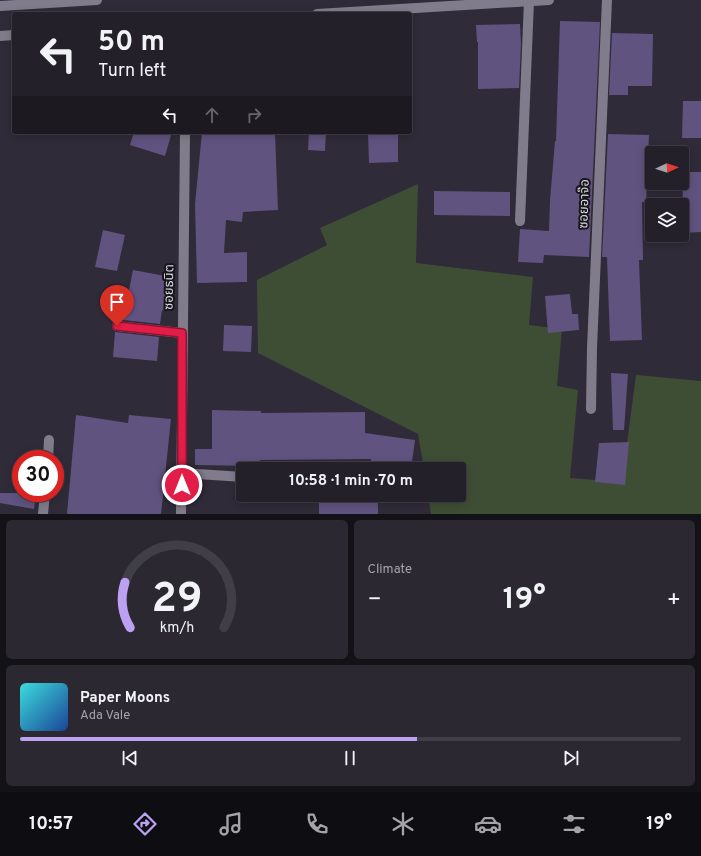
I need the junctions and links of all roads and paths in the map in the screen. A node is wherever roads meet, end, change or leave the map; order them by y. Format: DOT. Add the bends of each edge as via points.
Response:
graph roads {
  1 [pos="97,0"];
  2 [pos="549,0"];
  3 [pos="607,0"];
  4 [pos="529,1"];
  5 [pos="0,6"];
  6 [pos="350,12"];
  7 [pos="12,35"];
  8 [pos="0,36"];
  9 [pos="185,134"];
  10 [pos="520,221"];
  11 [pos="117,326"];
  12 [pos="182,333"];
  13 [pos="591,409"];
  14 [pos="49,440"];
  15 [pos="48,450"];
  16 [pos="182,473"];
  17 [pos="236,477"];
  18 [pos="44,502"];
  19 [pos="43,514"];
  20 [pos="181,514"];
  1 -- 5 [label="street"];
  2 -- 4 [label="street"];
  3 -- 13 [label="street, ซอยอาจ๊อ"];
  4 -- 6 [label="street"];
  4 -- 10 [label="street"];
  7 -- 8 [label="street"];
  9 -- 12 [label="street, ซอยธนิต"];
  11 -- 12 [label="street"];
  12 -- 16 [label="street, ซอยธนิต"];
  14 -- 15 [label="street"];
  16 -- 17 [label="street"];
  16 -- 20 [label="street, ซอยธนิต"];
  18 -- 19 [label="street"];
}
